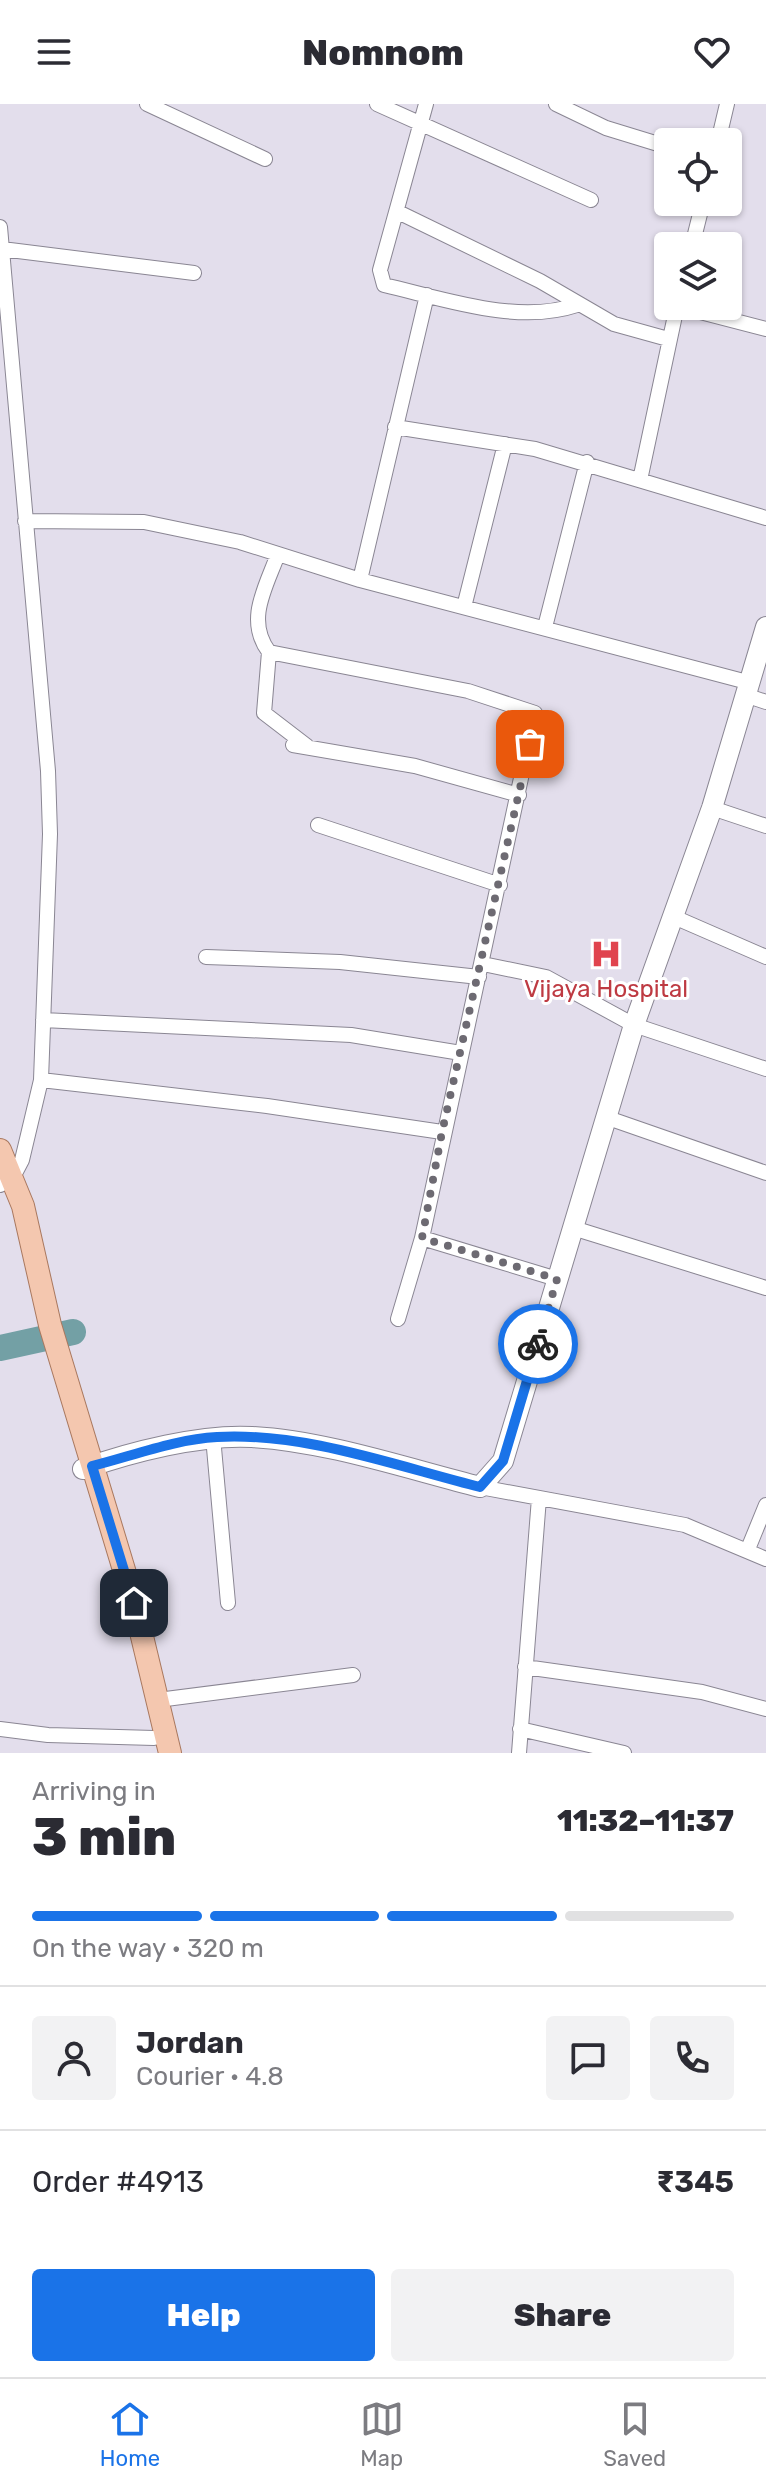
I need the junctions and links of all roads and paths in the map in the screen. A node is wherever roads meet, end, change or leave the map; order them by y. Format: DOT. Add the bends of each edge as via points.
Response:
graph roads {
  1 [pos="147,104"];
  2 [pos="377,104"];
  3 [pos="426,104"];
  4 [pos="556,104"];
  5 [pos="727,104"];
  6 [pos="421,125"];
  7 [pos="721,128"];
  8 [pos="654,143"];
  9 [pos="265,159"];
  10 [pos="591,200"];
  11 [pos="398,212"];
  12 [pos="0,227"];
  13 [pos="2,249"];
  14 [pos="194,273"];
  15 [pos="427,295"];
  16 [pos="577,305"];
  17 [pos="673,320"];
  18 [pos="731,320"];
  19 [pos="766,329"];
  20 [pos="668,339"];
  21 [pos="395,427"];
  22 [pos="505,444"];
  23 [pos="587,462"];
  24 [pos="640,480"];
  25 [pos="766,518"];
  26 [pos="25,521"];
  27 [pos="278,554"];
  28 [pos="360,580"];
  29 [pos="464,607"];
  30 [pos="545,627"];
  31 [pos="766,627"];
  32 [pos="269,652"];
  33 [pos="755,693"];
  34 [pos="293,745"];
  35 [pos="310,748"];
  36 [pos="519,795"];
  37 [pos="712,808"];
  38 [pos="318,825"];
  39 [pos="766,826"];
  40 [pos="500,885"];
  41 [pos="674,917"];
  42 [pos="206,957"];
  43 [pos="766,957"];
  44 [pos="481,970"];
  45 [pos="43,1020"];
  46 [pos="634,1025"];
  47 [pos="461,1053"];
  48 [pos="766,1069"];
  49 [pos="41,1080"];
  50 [pos="608,1118"];
  51 [pos="442,1132"];
  52 [pos="0,1150"];
  53 [pos="766,1173"];
  54 [pos="4,1184"];
  55 [pos="573,1228"];
  56 [pos="422,1238"];
  57 [pos="557,1279"];
  58 [pos="766,1288"];
  59 [pos="398,1319"];
  60 [pos="213,1437"];
  61 [pos="88,1467"];
  62 [pos="480,1487"];
  63 [pos="539,1498"];
  64 [pos="766,1505"];
  65 [pos="748,1549"];
  66 [pos="766,1559"];
  67 [pos="228,1603"];
  68 [pos="525,1667"];
  69 [pos="353,1675"];
  70 [pos="158,1700"];
  71 [pos="766,1709"];
  72 [pos="0,1729"];
  73 [pos="520,1729"];
  74 [pos="160,1748"];
  75 [pos="519,1753"];
  76 [pos="624,1753"];
  1 -- 9 [label="street"];
  2 -- 6 [label="street"];
  3 -- 6 [label="street"];
  4 -- 8 [label="street"];
  5 -- 7 [label="street"];
  6 -- 10 [label="street"];
  6 -- 11 [label="street"];
  11 -- 15 [label="street" via="381,280"];
  11 -- 16 [label="street" via="540,281"];
  12 -- 13 [label="street"];
  13 -- 14 [label="street"];
  13 -- 26 [label="street"];
  15 -- 16 [label="street" via="527,314"];
  15 -- 21 [label="street"];
  16 -- 20 [label="street" via="614,324"];
  17 -- 20 [label="street"];
  18 -- 19 [label="street"];
  20 -- 24 [label="street"];
  21 -- 22 [label="street"];
  21 -- 28 [label="street"];
  22 -- 23 [label="street"];
  22 -- 29 [label="street"];
  23 -- 24 [label="street"];
  23 -- 30 [label="street"];
  24 -- 25 [label="street"];
  26 -- 27 [label="street" via="144,522"];
  26 -- 45 [label="street" via="50,834"];
  27 -- 28 [label="street"];
  27 -- 32 [label="street" via="257,611 259,639"];
  28 -- 29 [label="street"];
  29 -- 30 [label="street"];
  30 -- 33 [label="street"];
  31 -- 33 [label="street"];
  32 -- 35 [label="street" via="264,713"];
  32 -- 36 [label="street" via="468,691 531,710 535,719"];
  33 -- 37 [label="street"];
  34 -- 35 [label="street"];
  35 -- 36 [label="street" via="415,766"];
  36 -- 40 [label="street"];
  37 -- 39 [label="street"];
  37 -- 41 [label="street"];
  38 -- 40 [label="street"];
  40 -- 44 [label="street"];
  41 -- 43 [label="street"];
  41 -- 46 [label="street"];
  42 -- 44 [label="street"];
  44 -- 46 [label="street" via="546,977"];
  44 -- 47 [label="street"];
  45 -- 47 [label="street" via="351,1035"];
  45 -- 49 [label="street"];
  46 -- 48 [label="street"];
  46 -- 50 [label="street"];
  47 -- 51 [label="street"];
  49 -- 51 [label="street"];
  49 -- 54 [label="street" via="22,1160"];
  50 -- 53 [label="street"];
  50 -- 55 [label="street"];
  51 -- 56 [label="street"];
  52 -- 54 [label="main road"];
  54 -- 61 [label="main road" via="23,1206 44,1326"];
  55 -- 57 [label="street"];
  55 -- 58 [label="street"];
  56 -- 57 [label="street"];
  56 -- 59 [label="street"];
  57 -- 62 [label="street" via="503,1461"];
  60 -- 61 [label="street"];
  60 -- 62 [label="street" via="312,1446"];
  60 -- 67 [label="street"];
  61 -- 70 [label="main road" via="134,1603"];
  61 -- 74 [label="main road"];
  62 -- 63 [label="street"];
  63 -- 65 [label="street" via="685,1525"];
  63 -- 68 [label="street"];
  64 -- 65 [label="street"];
  65 -- 66 [label="street"];
  68 -- 71 [label="street" via="702,1692"];
  68 -- 73 [label="street"];
  69 -- 70 [label="street"];
  70 -- 74 [label="main road"];
  72 -- 74 [label="street"];
  73 -- 75 [label="street"];
  73 -- 76 [label="street"];
}
